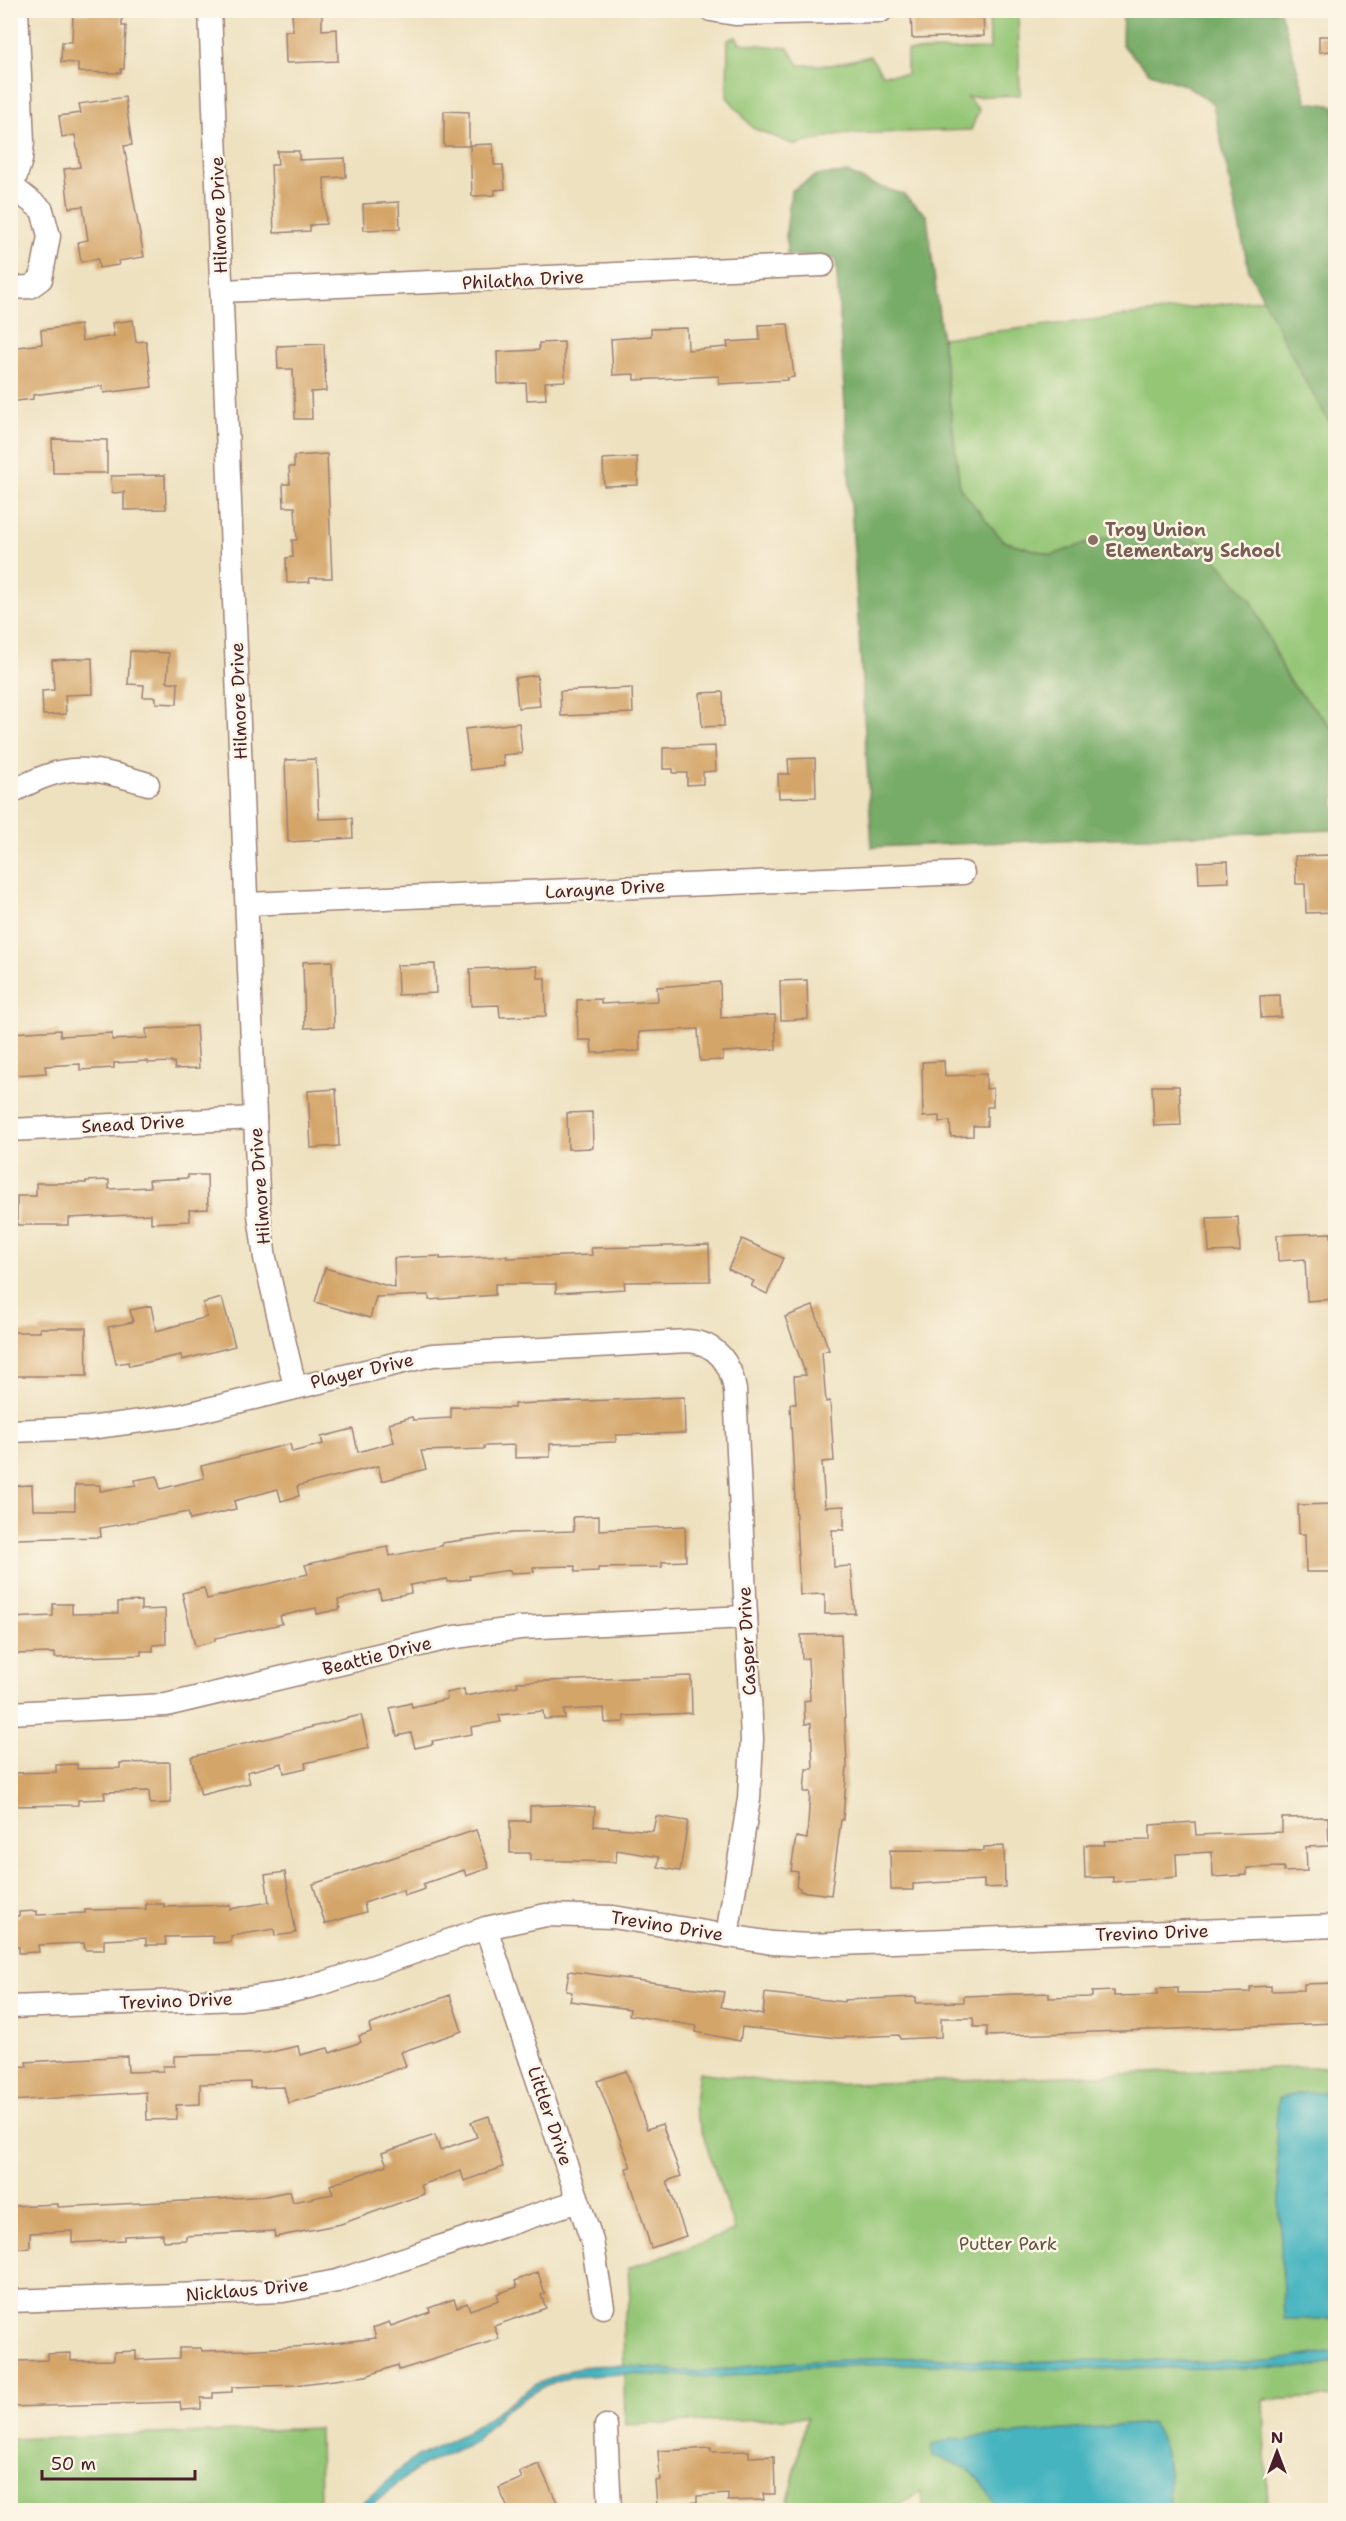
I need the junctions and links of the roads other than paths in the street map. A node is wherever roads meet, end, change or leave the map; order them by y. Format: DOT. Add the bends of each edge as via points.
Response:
graph roads {
  1 [pos="17,10"];
  2 [pos="210,10"];
  3 [pos="711,10"];
  4 [pos="881,10"];
  5 [pos="12,191"];
  6 [pos="823,265"];
  7 [pos="10,288"];
  8 [pos="222,291"];
  9 [pos="148,784"];
  10 [pos="10,793"];
  11 [pos="963,873"];
  12 [pos="247,904"];
  13 [pos="255,1118"];
  14 [pos="10,1130"];
  15 [pos="716,1351"];
  16 [pos="295,1387"];
  17 [pos="10,1431"];
  18 [pos="746,1617"];
  19 [pos="10,1713"];
  20 [pos="1335,1926"];
  21 [pos="486,1928"];
  22 [pos="727,1936"];
  23 [pos="10,2007"];
  24 [pos="578,2201"];
  25 [pos="10,2301"];
  26 [pos="603,2307"];
  27 [pos="606,2426"];
  28 [pos="610,2511"];
  1 -- 5 [label="street" via="24,123 21,160"];
  2 -- 8 [label="street, Hilmore Drive"];
  3 -- 4 [label="street" via="735,14"];
  5 -- 7 [label="street" via="42,210 49,236 41,279 30,287"];
  6 -- 8 [label="street, Philatha Drive"];
  8 -- 12 [label="street, Hilmore Drive"];
  9 -- 10 [label="street" via="76,768 31,781"];
  11 -- 12 [label="street, Larayne Drive"];
  12 -- 13 [label="street, Hilmore Drive"];
  13 -- 14 [label="street, Snead Drive"];
  13 -- 16 [label="street, Hilmore Drive" via="265,1258"];
  15 -- 16 [label="street, Player Drive" via="698,1341 688,1341 461,1352 406,1360"];
  15 -- 18 [label="street, Casper Drive" via="729,1365 735,1390"];
  16 -- 17 [label="street, Player Drive" via="131,1424"];
  18 -- 19 [label="street, Beattie Drive" via="493,1630 177,1703"];
  18 -- 22 [label="street, Casper Drive" via="751,1767"];
  20 -- 22 [label="street, Trevino Drive" via="838,1946"];
  21 -- 22 [label="street, Trevino Drive" via="531,1916 579,1914"];
  21 -- 23 [label="street, Trevino Drive" via="284,1993 240,1999"];
  21 -- 24 [label="street, Littler Drive"];
  24 -- 25 [label="street, Nicklaus Drive" via="337,2281 283,2291"];
  24 -- 26 [label="street, Littler Drive" via="597,2259"];
  27 -- 28 [label="street"];
}
